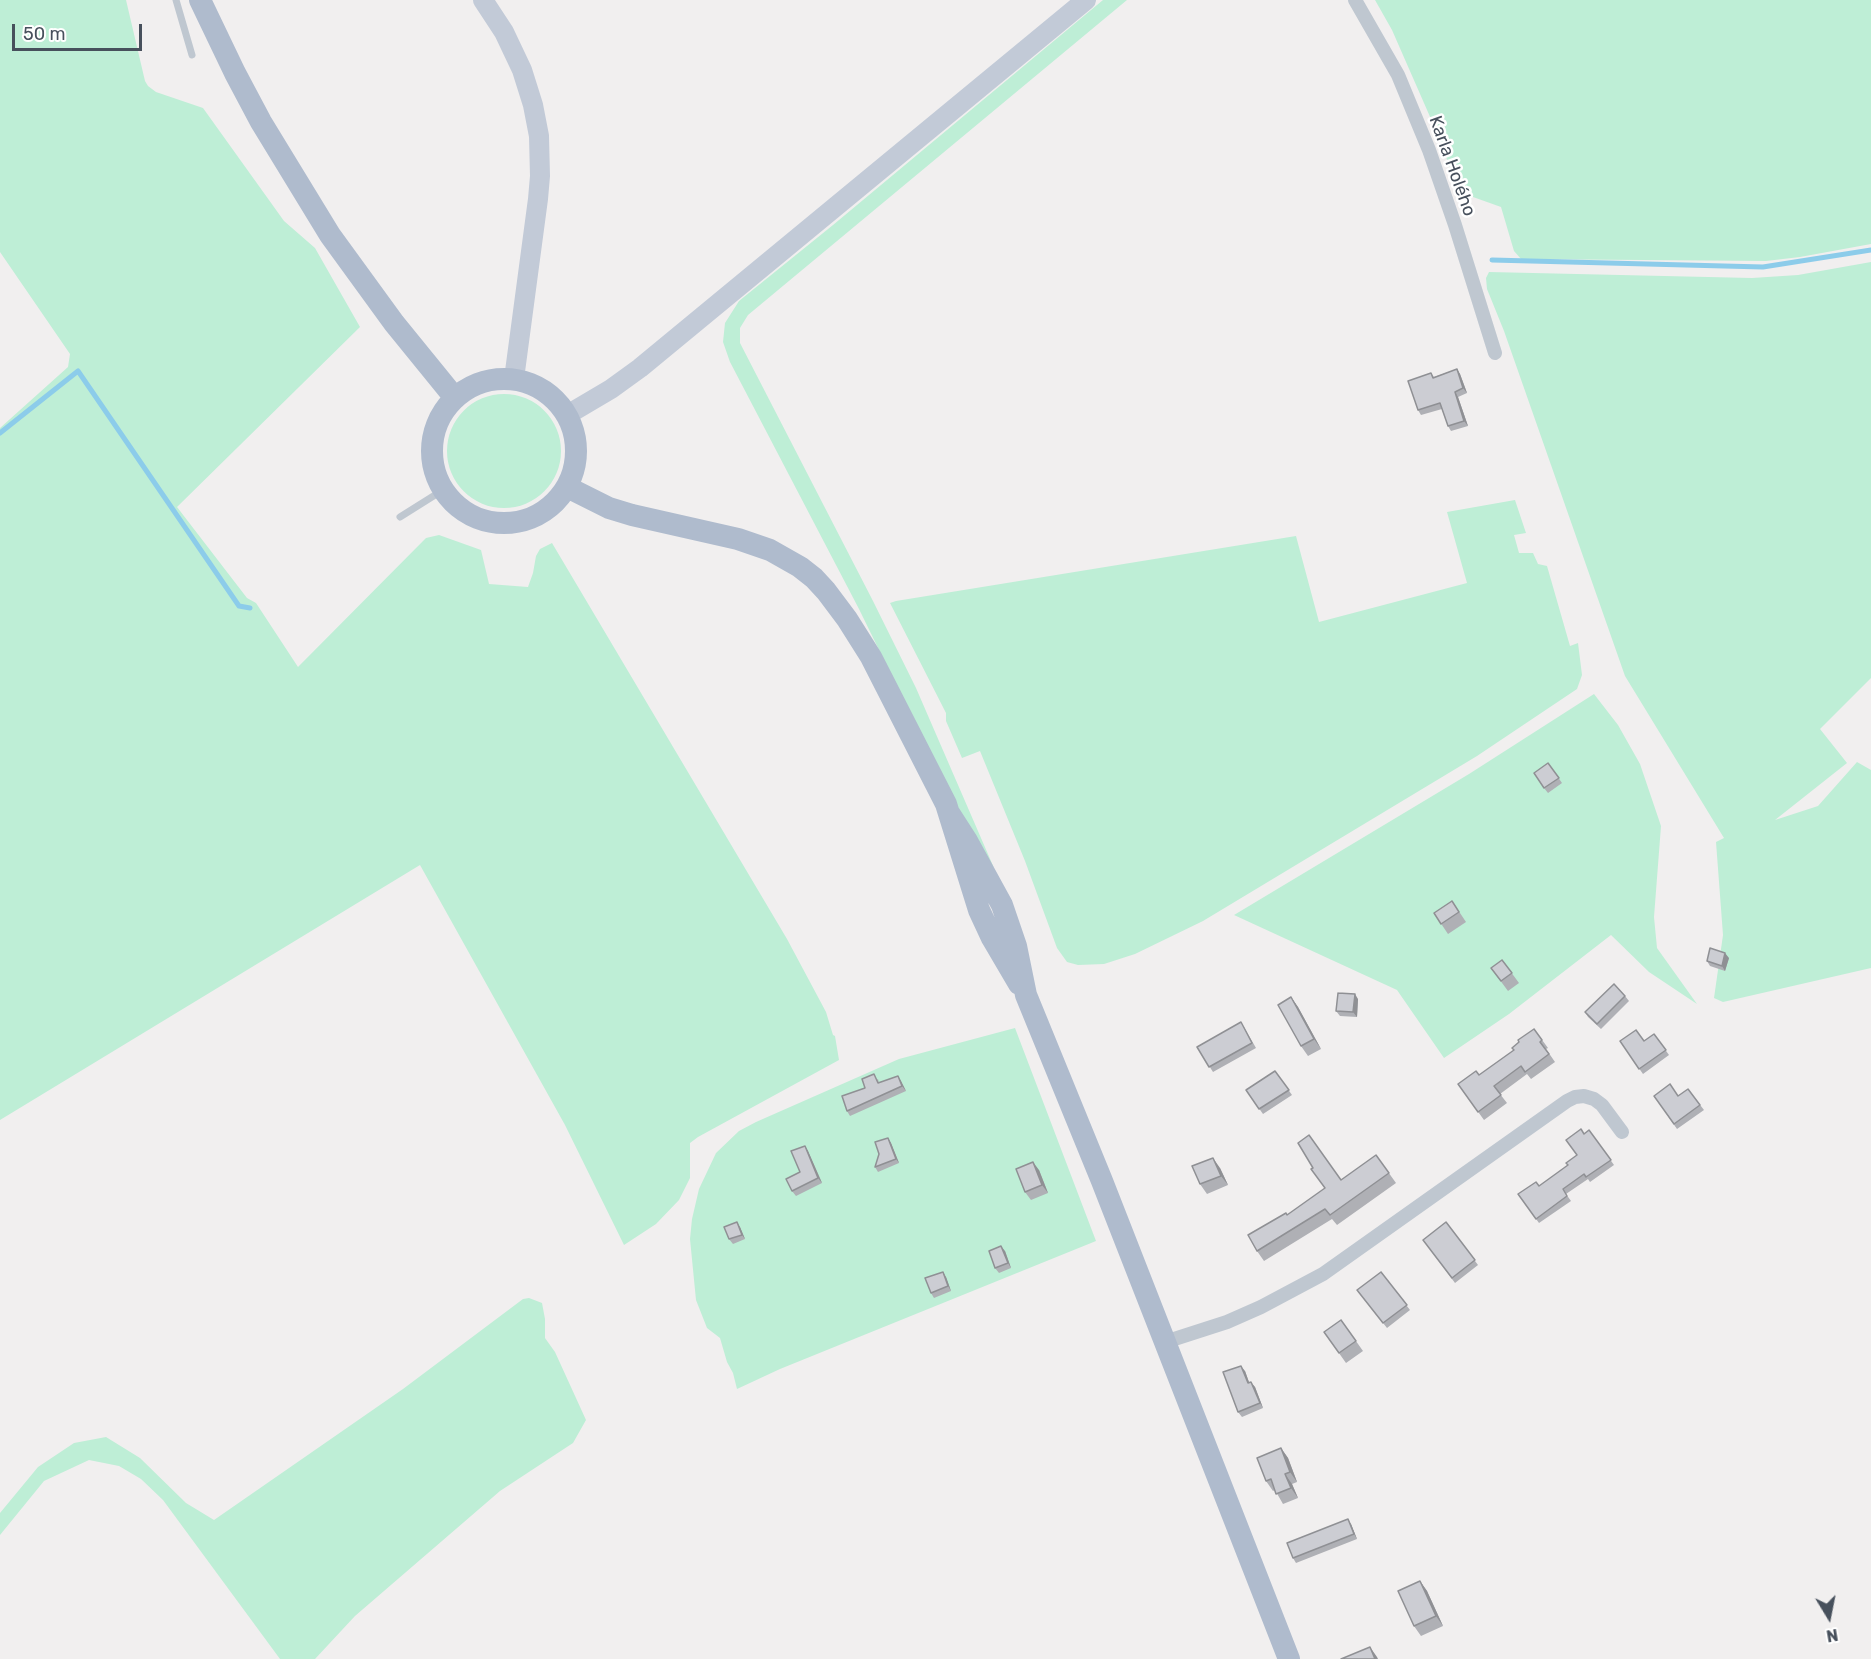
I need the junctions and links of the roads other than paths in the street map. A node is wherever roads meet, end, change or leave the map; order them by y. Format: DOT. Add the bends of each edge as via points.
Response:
graph roads {
  1 [pos="176,0"];
  2 [pos="200,0"];
  3 [pos="483,0"];
  4 [pos="1086,0"];
  5 [pos="1355,0"];
  6 [pos="192,55"];
  7 [pos="1494,353"];
  8 [pos="514,380"];
  9 [pos="455,398"];
  10 [pos="567,415"];
  11 [pos="567,487"];
  12 [pos="443,490"];
  13 [pos="400,517"];
  14 [pos="1622,1132"];
  15 [pos="1165,1342"];
  16 [pos="1289,1659"];
  1 -- 6 [label="lane"];
  2 -- 9 [label="main road" via="261,122 330,235"];
  3 -- 8 [label="main road" via="522,70 539,144 536,219"];
  4 -- 10 [label="main road" via="640,368"];
  5 -- 7 [label="street, Karla Holého" via="1398,75 1429,150"];
  8 -- 9 [label="main road" via="486,381"];
  8 -- 10 [label="main road" via="545,391"];
  9 -- 12 [label="main road" via="441,414 432,441 432,463"];
  10 -- 11 [label="main road" via="577,451"];
  11 -- 12 [label="main road" via="540,514 504,524 466,513"];
  11 -- 15 [label="main road" via="609,508 754,544 786,558 814,578 837,605 871,657 949,813 984,922 1026,995"];
  12 -- 13 [label="lane"];
  14 -- 15 [label="street" via="1594,1099 1575,1097 1323,1274 1227,1322"];
  15 -- 16 [label="main road"];
}
